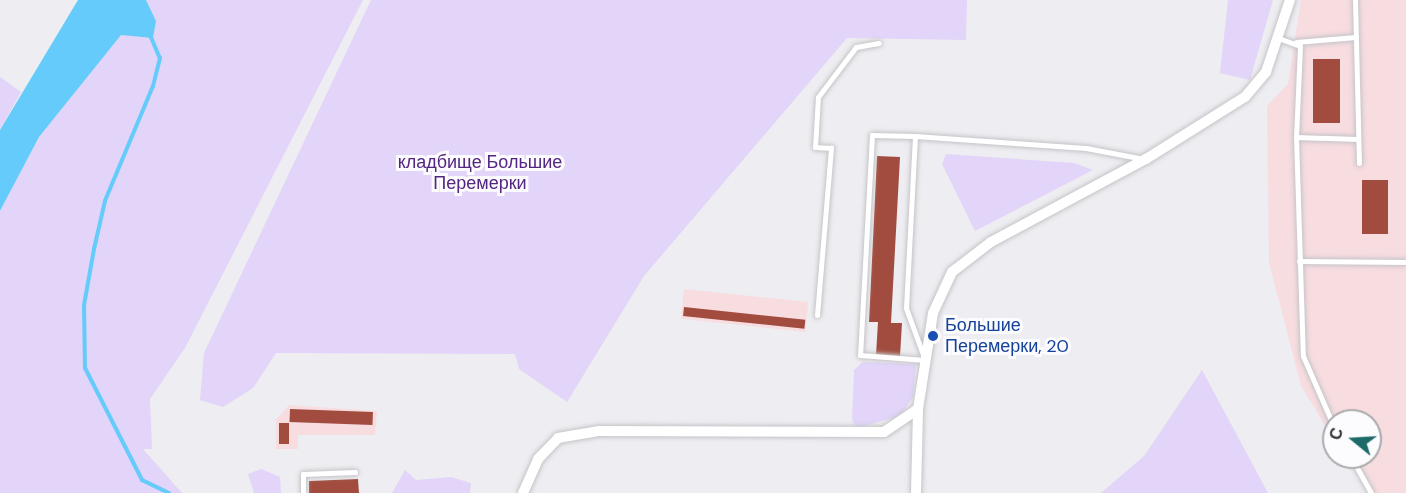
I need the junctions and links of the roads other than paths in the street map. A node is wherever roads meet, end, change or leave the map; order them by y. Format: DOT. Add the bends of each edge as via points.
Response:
graph roads {
  1 [pos="1290,0"];
  2 [pos="1355,0"];
  3 [pos="1356,37"];
  4 [pos="1281,39"];
  5 [pos="1296,42"];
  6 [pos="879,43"];
  7 [pos="915,136"];
  8 [pos="1296,137"];
  9 [pos="1358,139"];
  10 [pos="1146,159"];
  11 [pos="1359,162"];
  12 [pos="1299,261"];
  13 [pos="1406,262"];
  14 [pos="817,315"];
  15 [pos="926,360"];
  16 [pos="918,409"];
  17 [pos="1326,409"];
  18 [pos="1358,469"];
  19 [pos="355,472"];
  20 [pos="303,493"];
  21 [pos="523,493"];
  22 [pos="916,493"];
  23 [pos="1371,493"];
  1 -- 4 [label="street"];
  2 -- 3 [label="lane"];
  3 -- 5 [label="lane"];
  3 -- 9 [label="lane"];
  4 -- 5 [label="lane"];
  4 -- 10 [label="street" via="1266,72 1245,97"];
  5 -- 8 [label="lane"];
  6 -- 14 [label="lane" via="856,47 818,97 815,147 831,148"];
  7 -- 10 [label="lane" via="1086,148"];
  7 -- 15 [label="lane" via="906,308"];
  7 -- 15 [label="lane" via="872,135 860,355"];
  8 -- 9 [label="lane"];
  8 -- 12 [label="lane"];
  9 -- 11 [label="lane"];
  10 -- 15 [label="street" via="959,264 936,302"];
  12 -- 13 [label="lane"];
  12 -- 17 [label="lane" via="1303,356"];
  15 -- 16 [label="street"];
  16 -- 21 [label="street" via="884,432 599,431 558,438 538,459"];
  16 -- 22 [label="street"];
  18 -- 23 [label="lane"];
  19 -- 20 [label="lane" via="303,474"];
}
